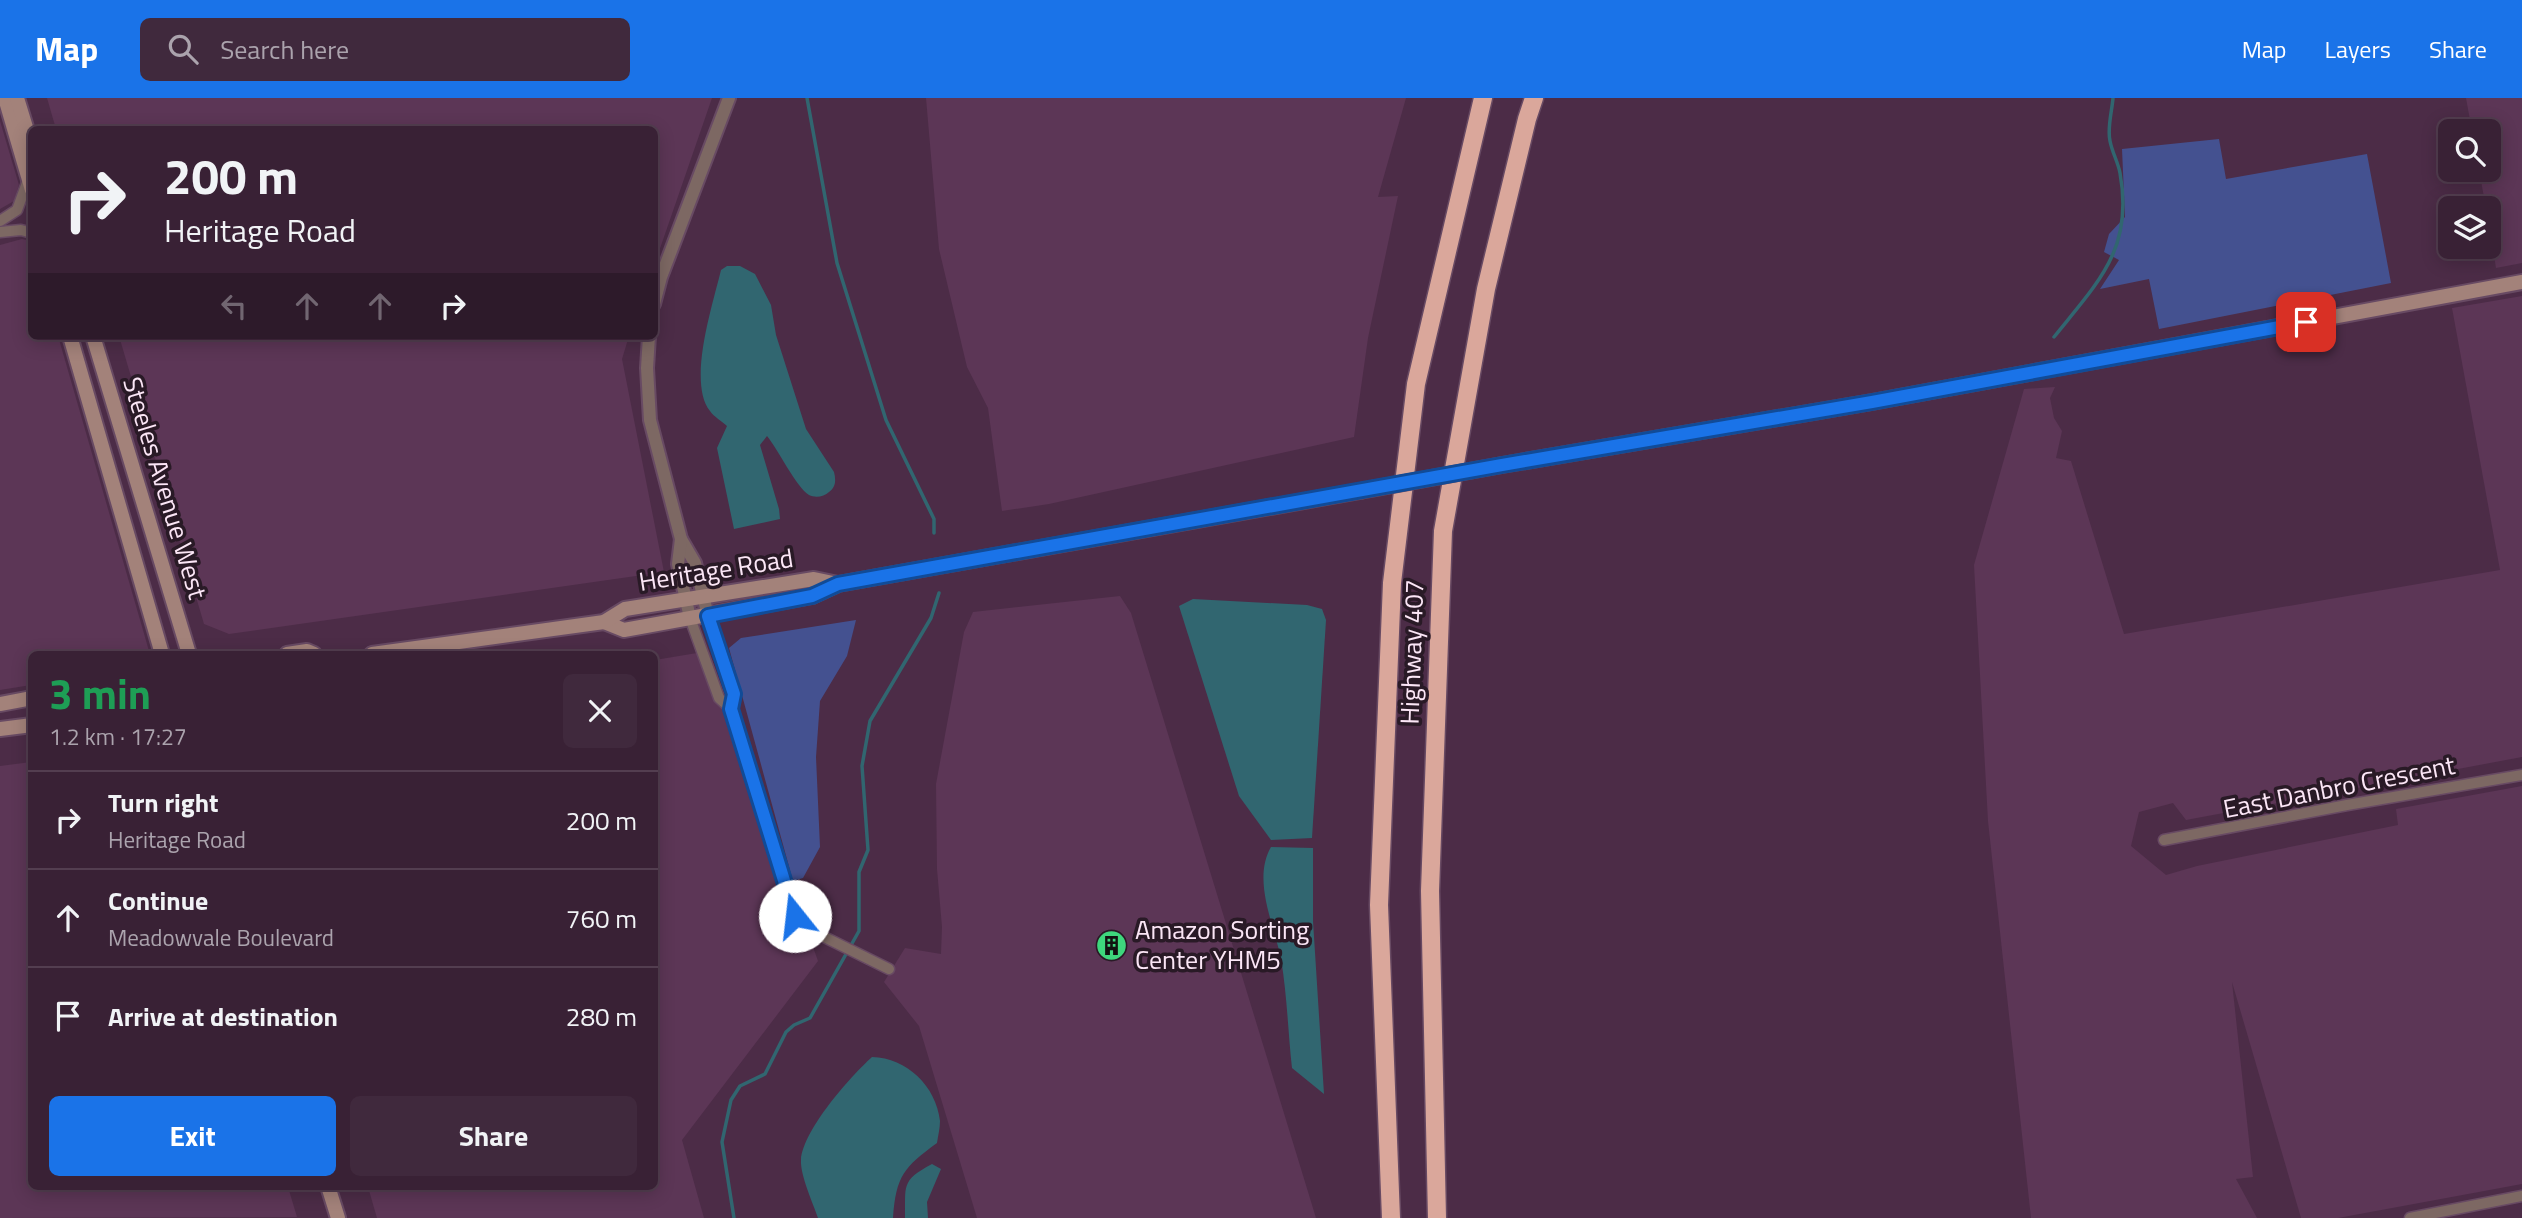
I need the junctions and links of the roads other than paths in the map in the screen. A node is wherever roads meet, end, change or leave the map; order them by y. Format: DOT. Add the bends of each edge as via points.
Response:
graph roads {
  1 [pos="5,98"];
  2 [pos="17,98"];
  3 [pos="729,98"];
  4 [pos="1483,98"];
  5 [pos="1534,98"];
  6 [pos="28,134"];
  7 [pos="28,178"];
  8 [pos="28,189"];
  9 [pos="0,221"];
  10 [pos="0,232"];
  11 [pos="28,232"];
  12 [pos="2522,282"];
  13 [pos="658,289"];
  14 [pos="71,340"];
  15 [pos="94,340"];
  16 [pos="649,340"];
  17 [pos="681,539"];
  18 [pos="838,584"];
  19 [pos="704,596"];
  20 [pos="686,599"];
  21 [pos="708,616"];
  22 [pos="690,618"];
  23 [pos="604,622"];
  24 [pos="161,651"];
  25 [pos="188,651"];
  26 [pos="394,651"];
  27 [pos="28,699"];
  28 [pos="0,704"];
  29 [pos="731,709"];
  30 [pos="28,726"];
  31 [pos="0,729"];
  32 [pos="2522,775"];
  33 [pos="2164,840"];
  34 [pos="889,969"];
  35 [pos="329,1190"];
  36 [pos="2522,1196"];
  37 [pos="338,1218"];
  38 [pos="1391,1218"];
  39 [pos="1437,1218"];
  40 [pos="2410,1218"];
  1 -- 7 [label="main road"];
  2 -- 6 [label="main road"];
  3 -- 13 [label="street"];
  4 -- 38 [label="highway, Highway 407" via="1416,384 1392,583 1379,905"];
  5 -- 39 [label="highway, Highway 407" via="1486,289 1443,531 1430,891"];
  8 -- 9 [label="street" via="16,210"];
  10 -- 11 [label="street"];
  12 -- 18 [label="main road, Heritage Road, bridge"];
  14 -- 24 [label="main road, Steeles Avenue West"];
  15 -- 25 [label="main road, Steeles Avenue West"];
  16 -- 17 [label="street" via="650,419"];
  17 -- 19 [label="street" via="695,563"];
  17 -- 20 [label="street" via="678,564"];
  18 -- 19 [label="main road, Heritage Road" via="814,579"];
  18 -- 21 [label="main road, Heritage Road" via="812,596"];
  19 -- 20 [label="main road, Heritage Road"];
  19 -- 21 [label="street"];
  20 -- 22 [label="street"];
  20 -- 23 [label="main road, Heritage Road" via="625,609"];
  21 -- 22 [label="main road, Heritage Road"];
  21 -- 29 [label="street" via="734,694"];
  22 -- 23 [label="main road, Heritage Road" via="625,630"];
  22 -- 29 [label="street" via="719,698"];
  23 -- 26 [label="main road, Heritage Road"];
  27 -- 28 [label="main road"];
  29 -- 34 [label="street" via="795,916 804,927"];
  30 -- 31 [label="main road"];
  32 -- 33 [label="street, East Danbro Crescent"];
  35 -- 37 [label="main road"];
  36 -- 40 [label="street"];
}
